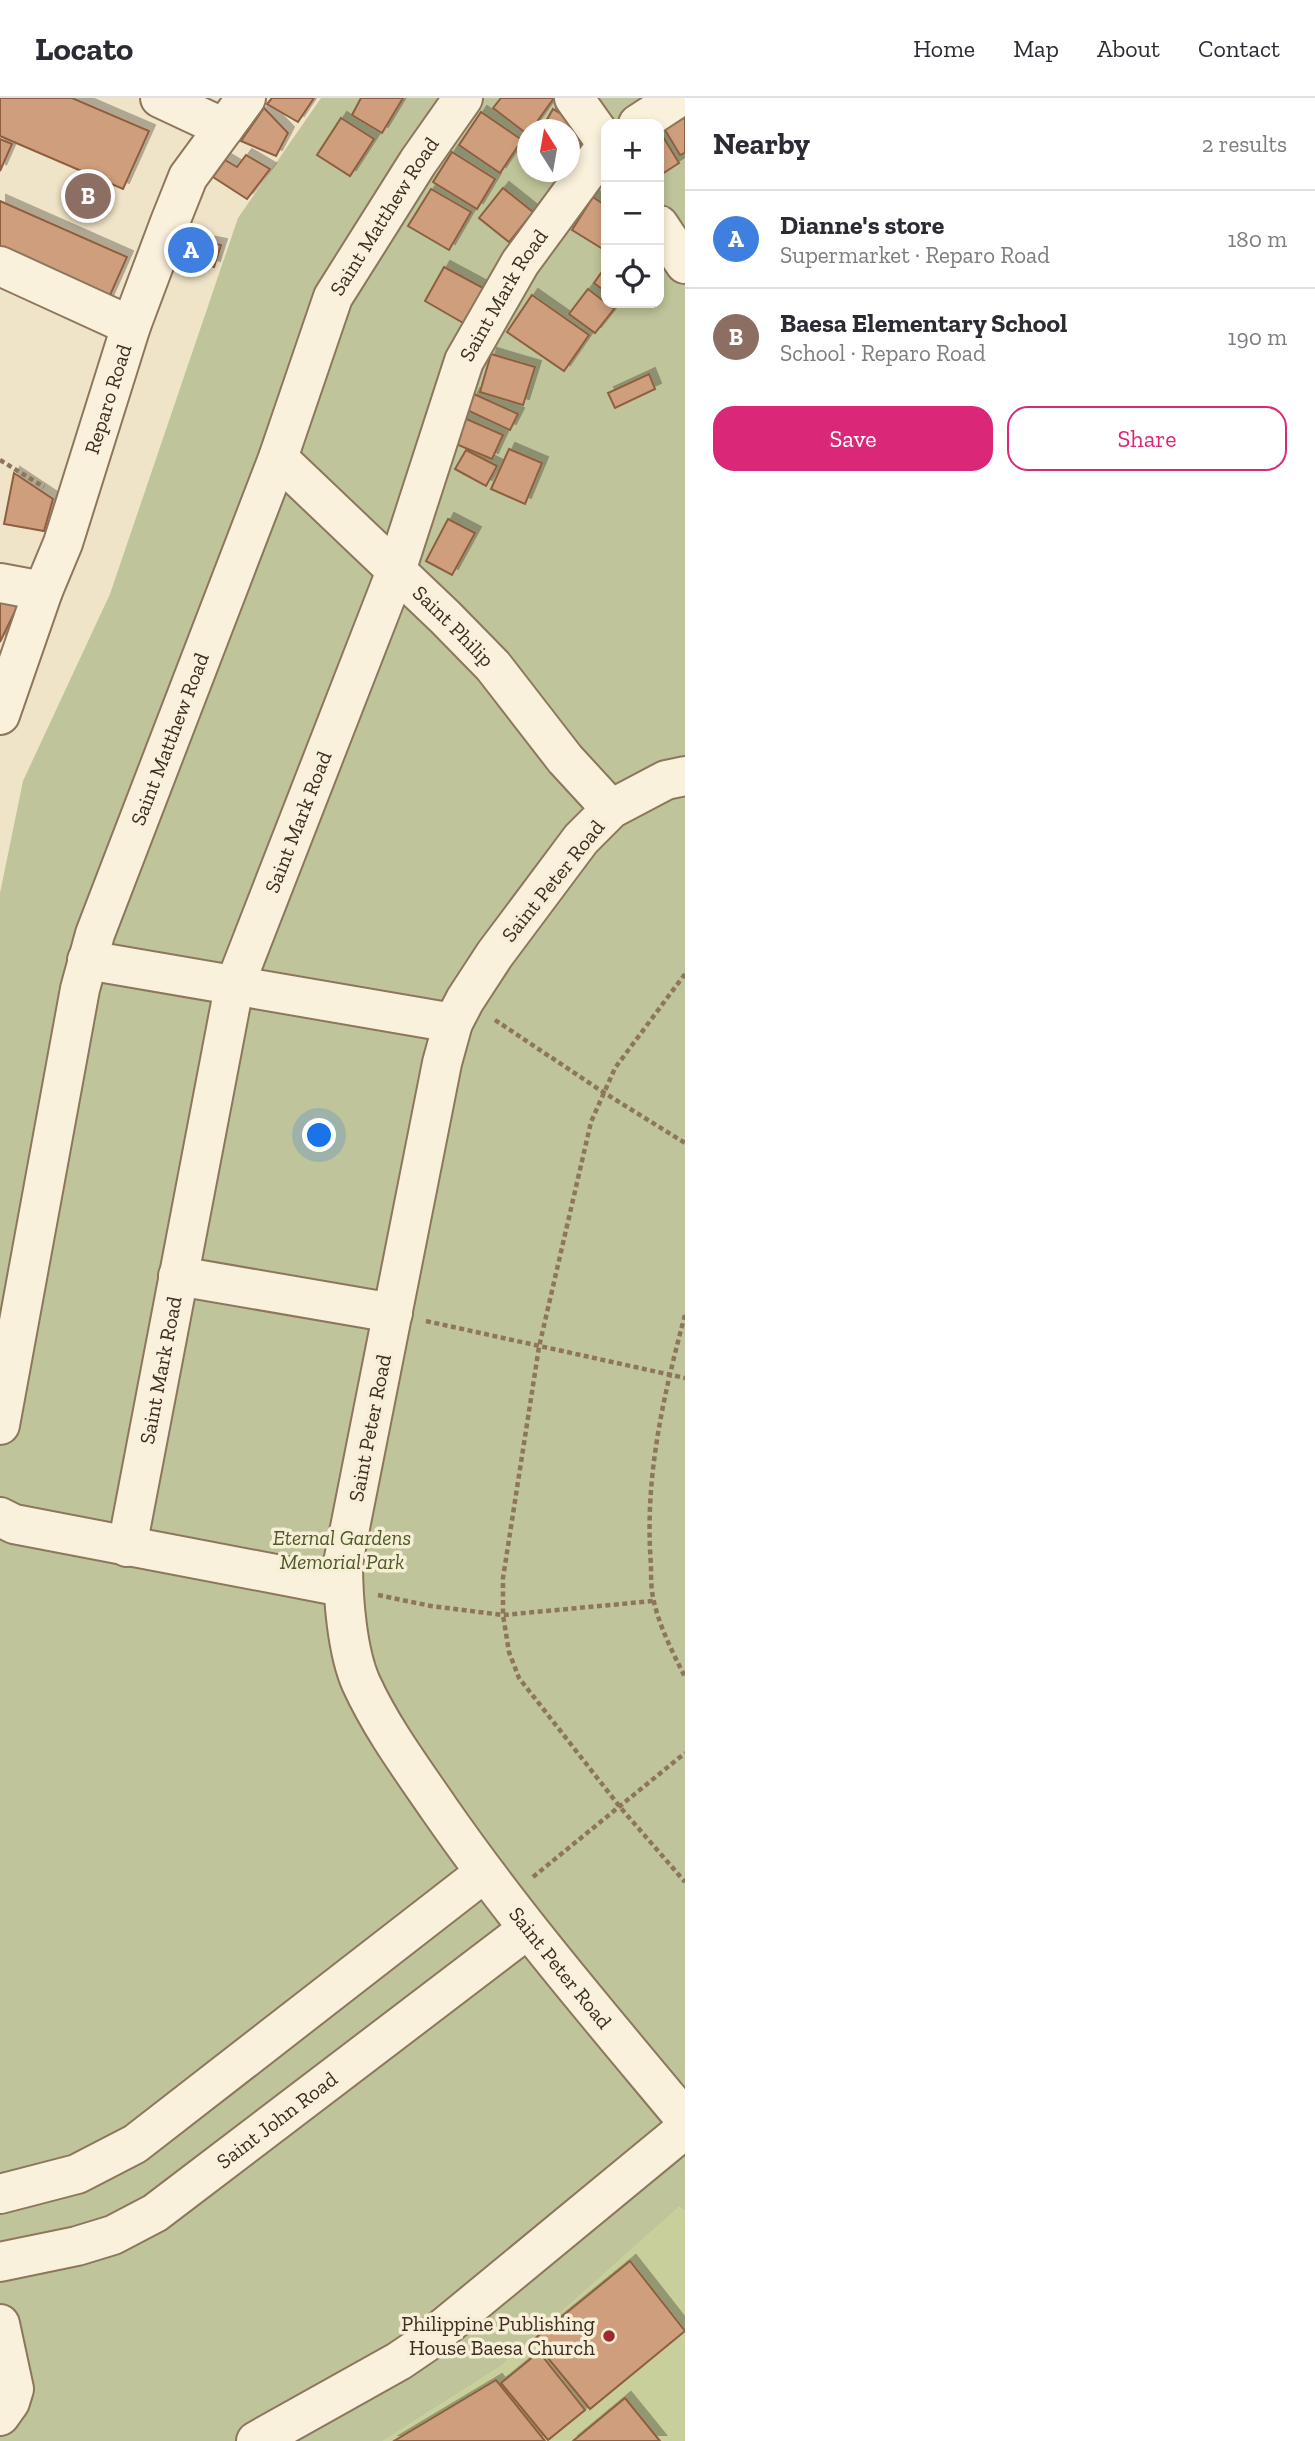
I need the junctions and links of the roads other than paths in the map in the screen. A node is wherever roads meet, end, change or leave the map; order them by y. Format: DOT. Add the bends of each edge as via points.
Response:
graph roads {
  1 [pos="160,98"];
  2 [pos="463,98"];
  3 [pos="574,98"];
  4 [pos="678,98"];
  5 [pos="235,113"];
  6 [pos="646,119"];
  7 [pos="601,137"];
  8 [pos="601,151"];
  9 [pos="664,232"];
  10 [pos="685,264"];
  11 [pos="0,266"];
  12 [pos="131,326"];
  13 [pos="278,458"];
  14 [pos="396,571"];
  15 [pos="0,583"];
  16 [pos="43,591"];
  17 [pos="0,715"];
  18 [pos="685,776"];
  19 [pos="611,809"];
  20 [pos="87,960"];
  21 [pos="234,987"];
  22 [pos="459,1011"];
  23 [pos="178,1276"];
  24 [pos="393,1313"];
  25 [pos="0,1425"];
  26 [pos="0,1517"];
  27 [pos="127,1547"];
  28 [pos="343,1587"];
  29 [pos="506,1900"];
  30 [pos="685,2119"];
  31 [pos="685,2129"];
  32 [pos="0,2194"];
  33 [pos="0,2262"];
  34 [pos="0,2324"];
  35 [pos="0,2416"];
  36 [pos="256,2441"];
  1 -- 5 [label="street"];
  2 -- 13 [label="street, Saint Matthew Road" via="333,297"];
  3 -- 7 [label="street"];
  4 -- 6 [label="street"];
  5 -- 12 [label="street, Reparo Road" via="188,177"];
  8 -- 14 [label="street, Saint Mark Road" via="520,263 464,360"];
  9 -- 10 [label="street"];
  11 -- 12 [label="street"];
  12 -- 16 [label="street, Reparo Road" via="63,543"];
  13 -- 14 [label="street, Saint Philip"];
  13 -- 20 [label="street, Saint Matthew Road"];
  14 -- 19 [label="street, Saint Philip" via="493,666 565,759"];
  14 -- 21 [label="street, Saint Mark Road"];
  15 -- 16 [label="street"];
  16 -- 17 [label="street, Reparo Road"];
  18 -- 19 [label="street, Saint Peter Road" via="666,780"];
  19 -- 22 [label="street, Saint Peter Road" via="581,839 495,954"];
  20 -- 21 [label="street"];
  20 -- 25 [label="street, Saint Matthew Road"];
  21 -- 22 [label="street"];
  21 -- 23 [label="street, Saint Mark Road"];
  22 -- 24 [label="street, Saint Peter Road" via="442,1062"];
  23 -- 24 [label="street"];
  23 -- 27 [label="street, Saint Mark Road"];
  24 -- 28 [label="street, Saint Peter Road" via="343,1563"];
  26 -- 27 [label="street" via="14,1524"];
  27 -- 28 [label="street"];
  28 -- 29 [label="street, Saint Peter Road" via="360,1681 388,1735"];
  29 -- 30 [label="street, Saint Peter Road"];
  29 -- 32 [label="street" via="135,2144 77,2174"];
  29 -- 33 [label="street, Saint John Road" via="155,2213 113,2235"];
  31 -- 36 [label="street" via="425,2344"];
  34 -- 35 [label="street" via="14,2389"];
}
